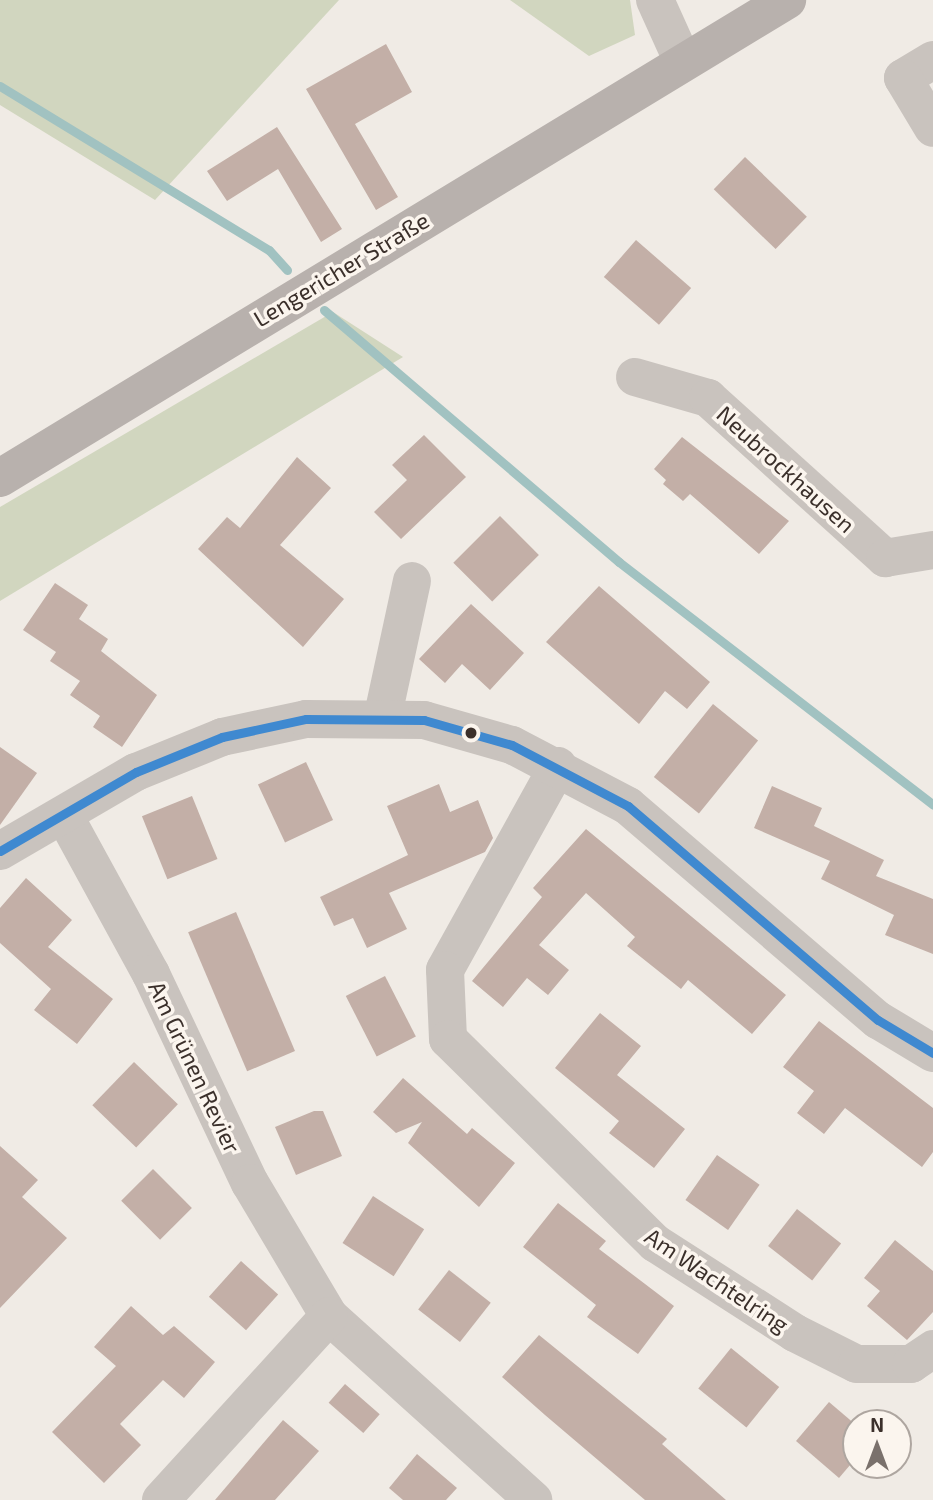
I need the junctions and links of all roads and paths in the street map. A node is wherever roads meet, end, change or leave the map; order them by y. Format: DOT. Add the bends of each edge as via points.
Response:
graph roads {
  1 [pos="655,0"];
  2 [pos="787,0"];
  3 [pos="933,60"];
  4 [pos="683,62"];
  5 [pos="933,128"];
  6 [pos="635,377"];
  7 [pos="0,478"];
  8 [pos="933,550"];
  9 [pos="411,581"];
  10 [pos="383,715"];
  11 [pos="558,766"];
  12 [pos="64,815"];
  13 [pos="0,851"];
  14 [pos="933,1053"];
  15 [pos="328,1316"];
  16 [pos="933,1349"];
  17 [pos="161,1500"];
  18 [pos="533,1500"];
  1 -- 4 [label="street"];
  2 -- 4 [label="main road, Lengericher Straße"];
  3 -- 5 [label="street" via="902,78"];
  4 -- 7 [label="main road, Lengericher Straße"];
  6 -- 8 [label="street, Neubrockhausen" via="708,398 885,558"];
  9 -- 10 [label="street"];
  10 -- 11 [label="street" via="468,730"];
  10 -- 12 [label="street" via="306,719 222,737 136,772"];
  11 -- 14 [label="street" via="628,806 878,1020"];
  11 -- 16 [label="street, Am Wachtelring" via="445,970 448,1039 655,1243 795,1333 857,1364 911,1364"];
  12 -- 13 [label="street"];
  12 -- 15 [label="street, Am Grünen Revier" via="151,974 250,1183"];
  15 -- 17 [label="street"];
  15 -- 18 [label="street, Am Grünen Revier"];
}
